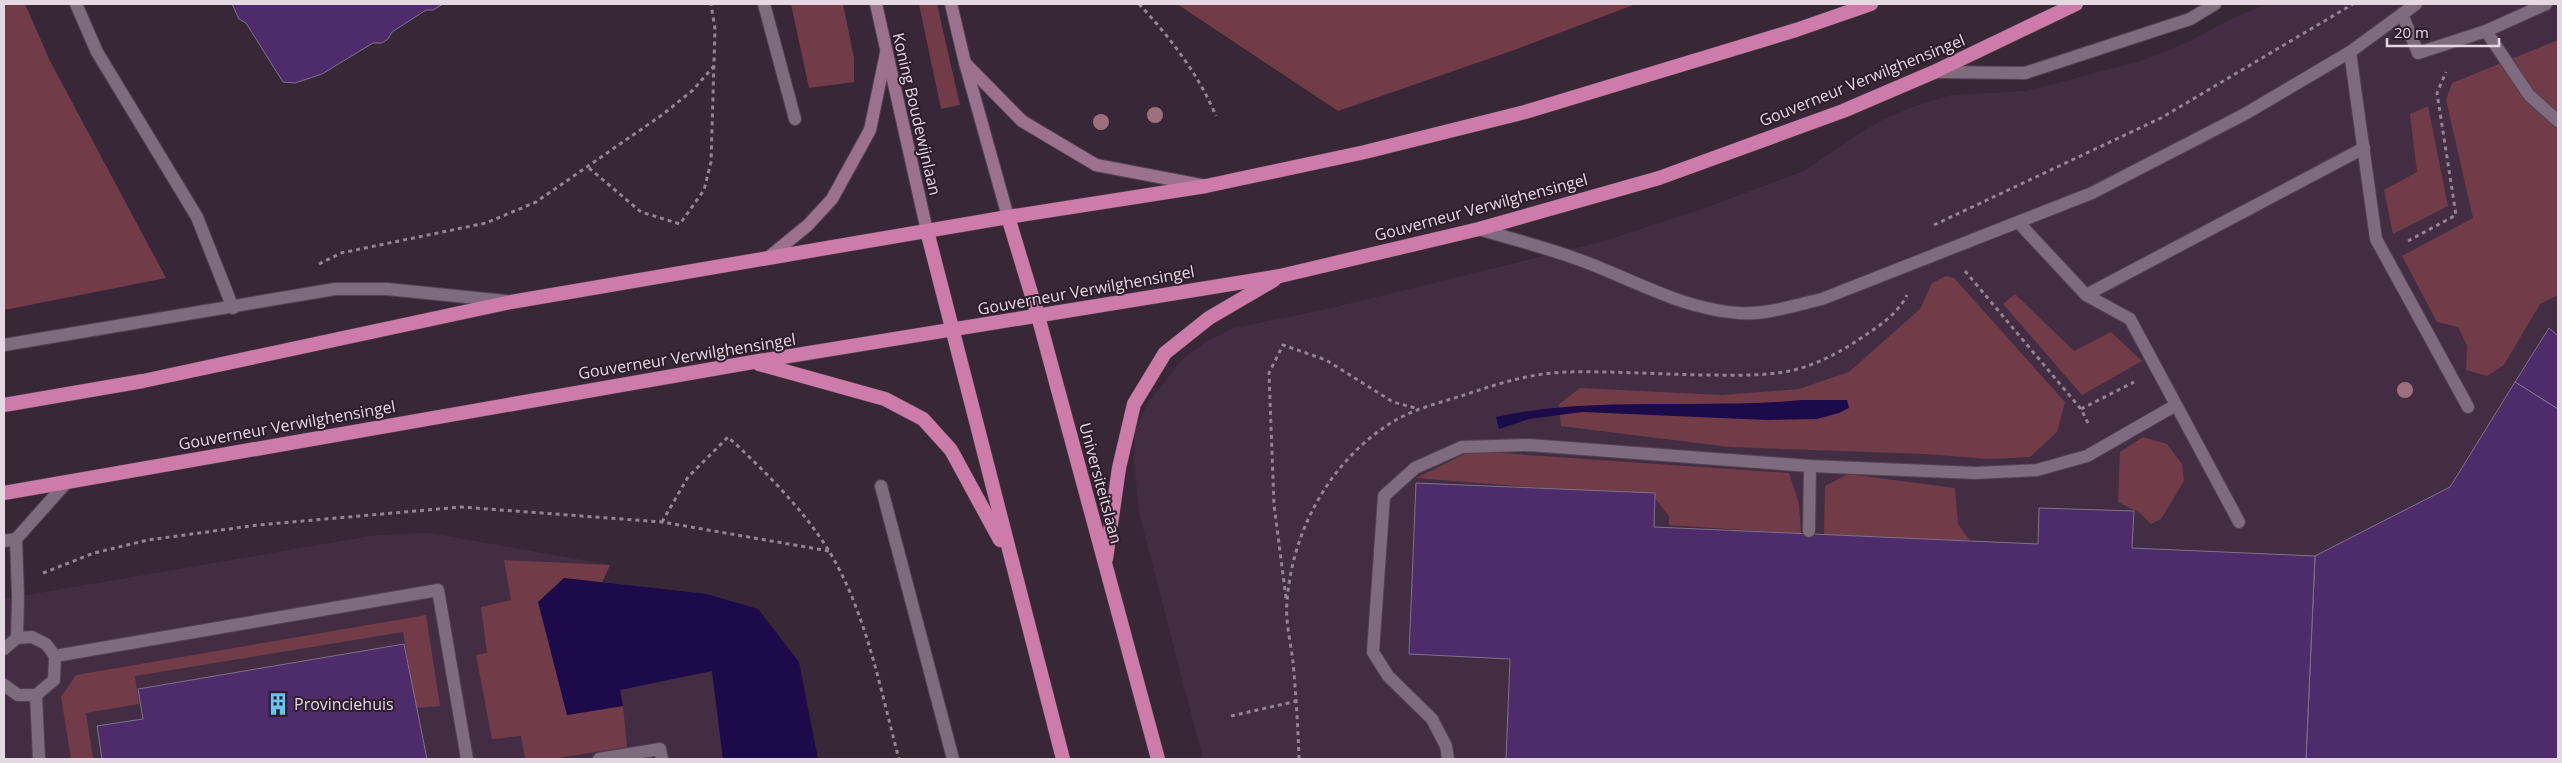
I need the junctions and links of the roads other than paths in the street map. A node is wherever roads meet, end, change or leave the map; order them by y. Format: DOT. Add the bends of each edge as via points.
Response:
graph roads {
  1 [pos="76,4"];
  2 [pos="764,4"];
  3 [pos="876,4"];
  4 [pos="951,4"];
  5 [pos="1871,4"];
  6 [pos="2076,4"];
  7 [pos="2215,4"];
  8 [pos="2416,4"];
  9 [pos="2546,4"];
  10 [pos="2402,14"];
  11 [pos="2486,30"];
  12 [pos="2350,52"];
  13 [pos="886,54"];
  14 [pos="965,63"];
  15 [pos="1934,72"];
  16 [pos="795,119"];
  17 [pos="2558,121"];
  18 [pos="2364,148"];
  19 [pos="1206,186"];
  20 [pos="1008,216"];
  21 [pos="2019,223"];
  22 [pos="1479,229"];
  23 [pos="926,231"];
  24 [pos="769,257"];
  25 [pos="1280,276"];
  26 [pos="2086,295"];
  27 [pos="511,302"];
  28 [pos="233,308"];
  29 [pos="1038,316"];
  30 [pos="953,330"];
  31 [pos="4,345"];
  32 [pos="753,362"];
  33 [pos="4,405"];
  34 [pos="2176,405"];
  35 [pos="2468,407"];
  36 [pos="1810,466"];
  37 [pos="67,482"];
  38 [pos="881,486"];
  39 [pos="4,493"];
  40 [pos="2239,522"];
  41 [pos="1809,531"];
  42 [pos="10,540"];
  43 [pos="1010,558"];
  44 [pos="1105,564"];
  45 [pos="17,638"];
  46 [pos="4,648"];
  47 [pos="55,656"];
  48 [pos="4,685"];
  49 [pos="36,695"];
  50 [pos="39,759"];
  51 [pos="467,759"];
  52 [pos="599,759"];
  53 [pos="662,759"];
  54 [pos="953,759"];
  55 [pos="1063,759"];
  56 [pos="1158,759"];
  57 [pos="1448,759"];
  1 -- 28 [label="street" via="97,52 197,217"];
  2 -- 16 [label="street"];
  3 -- 13 [label="main road, Koning Boudewijnlaan"];
  4 -- 14 [label="main road"];
  5 -- 19 [label="highway" via="1525,112 1365,152"];
  6 -- 15 [label="highway, Gouverneur Verwilghensingel"];
  7 -- 15 [label="street" via="2190,19 2025,73"];
  8 -- 10 [label="street"];
  9 -- 11 [label="street"];
  10 -- 11 [label="street" via="2418,53"];
  10 -- 12 [label="street"];
  11 -- 17 [label="street" via="2529,96"];
  12 -- 18 [label="street"];
  12 -- 21 [label="street" via="2245,114 2150,164 2092,193"];
  13 -- 23 [label="main road, Koning Boudewijnlaan"];
  13 -- 24 [label="main road" via="870,130 832,199 808,225"];
  14 -- 19 [label="main road" via="1022,121 1096,165"];
  14 -- 20 [label="main road"];
  15 -- 22 [label="highway, Gouverneur Verwilghensingel" via="1843,111 1659,178"];
  18 -- 26 [label="street"];
  18 -- 35 [label="street" via="2376,239"];
  19 -- 20 [label="highway"];
  20 -- 23 [label="highway"];
  20 -- 29 [label="highway, Universiteitslaan"];
  21 -- 22 [label="street" via="1822,299 1740,313 1664,296 1578,259"];
  21 -- 26 [label="street"];
  22 -- 25 [label="highway, Gouverneur Verwilghensingel"];
  23 -- 24 [label="highway"];
  23 -- 30 [label="highway"];
  24 -- 27 [label="highway"];
  25 -- 29 [label="highway, Gouverneur Verwilghensingel"];
  25 -- 44 [label="highway" via="1209,318 1165,353 1134,404 1119,468"];
  26 -- 34 [label="street" via="2130,319"];
  27 -- 28 [label="street" via="387,289 335,290"];
  27 -- 33 [label="highway" via="143,381"];
  28 -- 31 [label="street"];
  29 -- 30 [label="highway, Gouverneur Verwilghensingel"];
  29 -- 44 [label="highway, Universiteitslaan"];
  30 -- 32 [label="highway, Gouverneur Verwilghensingel"];
  30 -- 43 [label="highway"];
  32 -- 37 [label="highway, Gouverneur Verwilghensingel"];
  32 -- 43 [label="highway" via="885,399 923,419 951,450"];
  34 -- 36 [label="street" via="2087,456 2037,470 1975,473"];
  34 -- 40 [label="street"];
  36 -- 41 [label="street"];
  36 -- 57 [label="street" via="1529,445 1462,447 1415,468 1384,496 1373,652 1388,676 1432,719 1446,746"];
  37 -- 39 [label="highway, Gouverneur Verwilghensingel"];
  37 -- 42 [label="street"];
  38 -- 54 [label="street"];
  42 -- 45 [label="street" via="18,579"];
  43 -- 55 [label="highway"];
  44 -- 56 [label="highway, Universiteitslaan"];
  45 -- 46 [label="street"];
  45 -- 47 [label="street" via="32,637 46,644"];
  47 -- 49 [label="street" via="54,680"];
  47 -- 51 [label="street" via="438,590"];
  48 -- 49 [label="street" via="18,695"];
  49 -- 50 [label="street"];
  52 -- 53 [label="street" via="660,749"];
}
